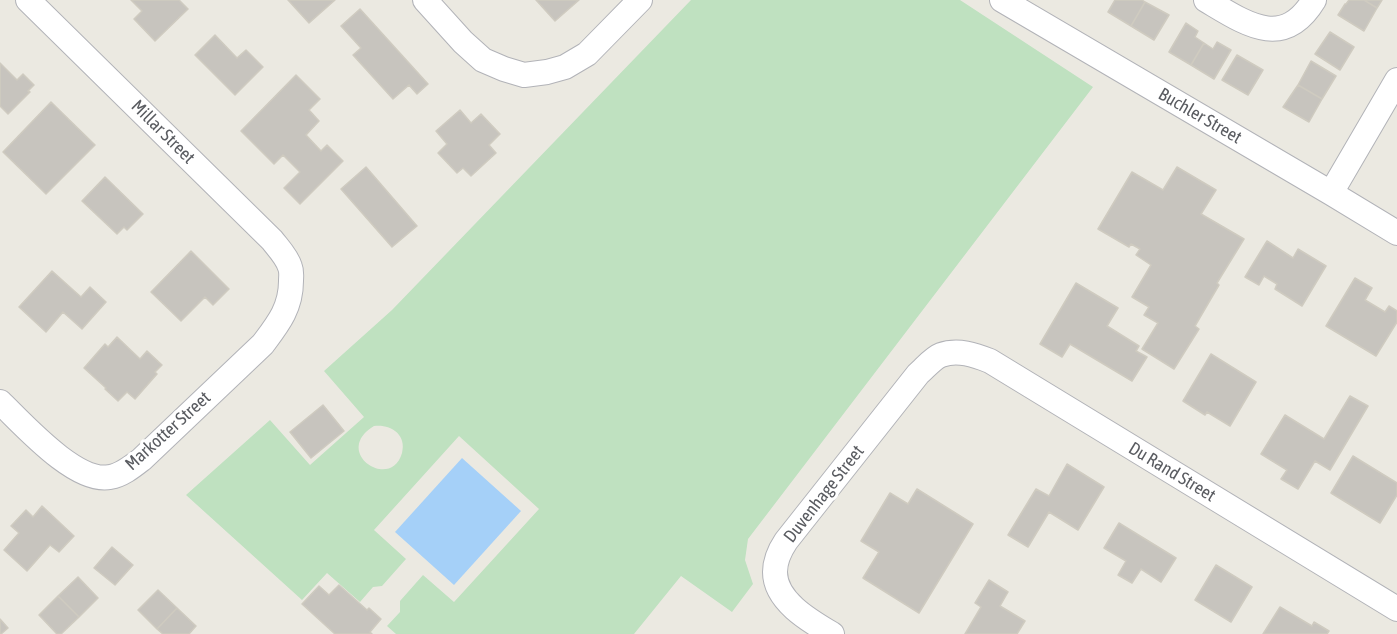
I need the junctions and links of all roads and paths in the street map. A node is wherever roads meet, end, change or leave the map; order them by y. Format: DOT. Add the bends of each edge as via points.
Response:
graph roads {
  1 [pos="28,0"];
  2 [pos="425,0"];
  3 [pos="640,0"];
  4 [pos="1002,0"];
  5 [pos="1206,0"];
  6 [pos="1314,0"];
  7 [pos="1397,80"];
  8 [pos="1331,193"];
  9 [pos="1397,233"];
  10 [pos="291,269"];
  11 [pos="940,355"];
  12 [pos="0,402"];
  13 [pos="1397,609"];
  14 [pos="832,634"];
  1 -- 10 [label="street, Millar Street" via="272,240"];
  2 -- 3 [label="street" via="483,60 524,75 565,67 587,54"];
  4 -- 8 [label="street, Buchler Street"];
  5 -- 6 [label="street" via="1257,27 1282,29 1296,22"];
  7 -- 8 [label="street"];
  8 -- 9 [label="street, Buchler Street"];
  10 -- 12 [label="street, Markotter Street" via="287,309 263,344 125,471 109,478 75,469"];
  11 -- 13 [label="street, Du Rand Street" via="973,354 990,362"];
  11 -- 14 [label="street, Duvenhage Street" via="918,374 778,554 775,574 781,592 809,621"];
}
